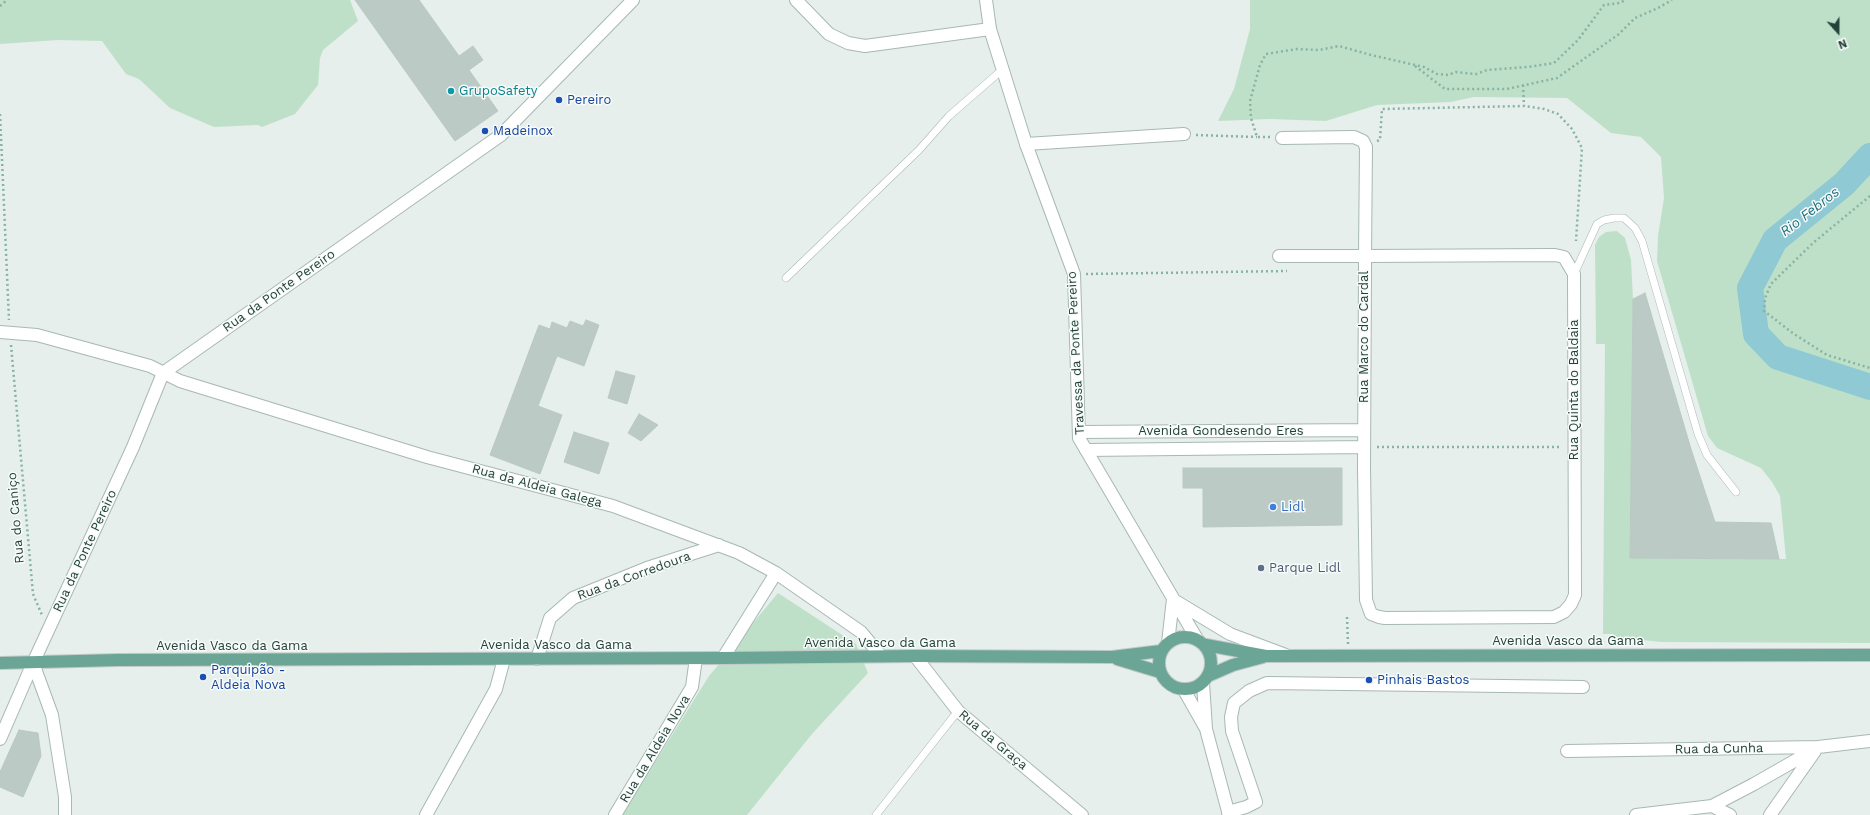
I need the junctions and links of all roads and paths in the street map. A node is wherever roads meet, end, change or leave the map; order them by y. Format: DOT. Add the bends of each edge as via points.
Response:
graph roads {
  1 [pos="7,0"];
  2 [pos="633,0"];
  3 [pos="796,0"];
  4 [pos="986,0"];
  5 [pos="1625,0"];
  6 [pos="1672,0"];
  7 [pos="0,6"];
  8 [pos="990,29"];
  9 [pos="1413,64"];
  10 [pos="1002,70"];
  11 [pos="1522,85"];
  12 [pos="1524,106"];
  13 [pos="0,114"];
  14 [pos="1184,134"];
  15 [pos="1257,137"];
  16 [pos="1282,138"];
  17 [pos="1026,144"];
  18 [pos="1366,147"];
  19 [pos="1870,196"];
  20 [pos="1576,242"];
  21 [pos="1279,256"];
  22 [pos="1365,256"];
  23 [pos="1294,270"];
  24 [pos="1074,274"];
  25 [pos="1574,274"];
  26 [pos="786,278"];
  27 [pos="5,332"];
  28 [pos="1870,368"];
  29 [pos="163,373"];
  30 [pos="1364,430"];
  31 [pos="1079,432"];
  32 [pos="1574,446"];
  33 [pos="1364,447"];
  34 [pos="1086,450"];
  35 [pos="1736,492"];
  36 [pos="719,546"];
  37 [pos="776,573"];
  38 [pos="1173,599"];
  39 [pos="1371,614"];
  40 [pos="1347,617"];
  41 [pos="48,630"];
  42 [pos="1202,642"];
  43 [pos="1165,647"];
  44 [pos="1870,655"];
  45 [pos="881,656"];
  46 [pos="915,656"];
  47 [pos="1266,656"];
  48 [pos="1288,656"];
  49 [pos="1349,656"];
  50 [pos="1112,657"];
  51 [pos="696,658"];
  52 [pos="723,658"];
  53 [pos="504,659"];
  54 [pos="537,659"];
  55 [pos="0,663"];
  56 [pos="33,663"];
  57 [pos="1160,672"];
  58 [pos="1206,679"];
  59 [pos="1583,687"];
  60 [pos="1184,690"];
  61 [pos="958,711"];
  62 [pos="1206,730"];
  63 [pos="0,739"];
  64 [pos="1870,741"];
  65 [pos="1818,747"];
  66 [pos="1567,751"];
  67 [pos="1712,806"];
  68 [pos="1228,814"];
  69 [pos="65,815"];
  70 [pos="426,815"];
  71 [pos="615,815"];
  72 [pos="876,815"];
  73 [pos="1082,815"];
  74 [pos="1636,815"];
  75 [pos="1730,815"];
  76 [pos="1770,815"];
  1 -- 7 [label="path"];
  2 -- 29 [label="street, Rua da Ponte Pereiro" via="501,135"];
  3 -- 8 [label="street" via="829,34 848,43 865,46"];
  4 -- 8 [label="street, Travessa da Ponte Pereiro"];
  5 -- 9 [label="path" via="1604,5 1578,40 1554,63 1528,68 1487,70 1476,74 1456,72 1448,75 1437,74"];
  6 -- 11 [label="path" via="1635,18 1619,34 1558,78"];
  8 -- 10 [label="street, Travessa da Ponte Pereiro"];
  9 -- 11 [label="path" via="1445,89 1506,89"];
  9 -- 15 [label="path" via="1339,46 1319,50 1296,48 1266,54 1260,65 1250,101 1251,118"];
  10 -- 17 [label="street, Travessa da Ponte Pereiro"];
  10 -- 26 [label="lane" via="950,116 919,150"];
  11 -- 12 [label="path"];
  12 -- 18 [label="path" via="1382,109 1380,140"];
  12 -- 20 [label="path" via="1558,114 1572,129 1582,148"];
  13 -- 27 [label="path, Rua do Caniço"];
  14 -- 15 [label="path"];
  14 -- 17 [label="street"];
  15 -- 16 [label="path"];
  16 -- 18 [label="street" via="1354,137 1363,141"];
  17 -- 24 [label="street, Travessa da Ponte Pereiro"];
  18 -- 22 [label="street, Rua Marco do Cardal"];
  19 -- 28 [label="path" via="1771,284 1765,298 1764,311 1827,355"];
  21 -- 22 [label="street"];
  22 -- 25 [label="street" via="1555,255 1564,258"];
  22 -- 30 [label="street, Rua Marco do Cardal"];
  23 -- 24 [label="path"];
  24 -- 31 [label="street, Travessa da Ponte Pereiro"];
  25 -- 32 [label="street, Rua Quinta do Baldaia"];
  25 -- 35 [label="lane" via="1597,224 1604,220 1624,218 1636,228 1698,434 1707,455"];
  27 -- 29 [label="street, Rua da Aldeia Galega" via="37,335 150,366"];
  27 -- 41 [label="path, Rua do Caniço" via="33,594"];
  29 -- 36 [label="street, Rua da Aldeia Galega" via="180,381 427,457 613,506"];
  29 -- 41 [label="street, Rua da Ponte Pereiro" via="133,447"];
  30 -- 31 [label="street, Avenida Gondesendo Eres"];
  30 -- 33 [label="street, Rua Marco do Cardal"];
  31 -- 34 [label="street, Travessa da Ponte Pereiro" via="1079,438"];
  32 -- 33 [label="path"];
  32 -- 39 [label="street, Rua Quinta do Baldaia" via="1575,596 1564,612 1554,617 1385,618"];
  33 -- 34 [label="street, Avenida Gondesendo Eres"];
  33 -- 39 [label="street, Rua Marco do Cardal" via="1366,600"];
  34 -- 38 [label="street, Travessa da Ponte Pereiro"];
  36 -- 37 [label="street, Rua da Aldeia Galega" via="739,553"];
  36 -- 54 [label="street, Rua da Corredoura" via="647,568 573,598 550,618"];
  37 -- 45 [label="street, Rua da Aldeia Galega" via="861,632"];
  37 -- 52 [label="street"];
  38 -- 42 [label="street, Travessa da Ponte Pereiro"];
  38 -- 43 [label="street"];
  38 -- 48 [label="street" via="1230,634"];
  40 -- 49 [label="path"];
  41 -- 56 [label="street, Rua da Ponte Pereiro"];
  42 -- 43 [label="main road, Avenida Vasco da Gama" via="1187,636"];
  42 -- 47 [label="main road, Avenida Vasco da Gama"];
  42 -- 58 [label="main road" via="1211,654 1212,664"];
  43 -- 50 [label="main road, Avenida Vasco da Gama"];
  43 -- 57 [label="main road" via="1159,661"];
  44 -- 49 [label="main road, Avenida Vasco da Gama"];
  45 -- 46 [label="main road, Avenida Vasco da Gama"];
  45 -- 52 [label="main road, Avenida Vasco da Gama"];
  46 -- 50 [label="main road, Avenida Vasco da Gama"];
  46 -- 61 [label="street, Rua da Graça"];
  47 -- 48 [label="main road, Avenida Vasco da Gama"];
  47 -- 58 [label="main road, Avenida Vasco da Gama" via="1233,665"];
  48 -- 49 [label="main road, Avenida Vasco da Gama"];
  50 -- 57 [label="main road, Avenida Vasco da Gama"];
  51 -- 52 [label="main road, Avenida Vasco da Gama"];
  51 -- 54 [label="main road, Avenida Vasco da Gama"];
  51 -- 71 [label="street, Rua da Aldeia Nova" via="692,687"];
  53 -- 54 [label="main road, Avenida Vasco da Gama"];
  53 -- 56 [label="main road, Avenida Vasco da Gama" via="126,660"];
  53 -- 70 [label="street" via="496,689"];
  55 -- 56 [label="main road, Avenida Vasco da Gama"];
  56 -- 63 [label="street, Rua da Ponte Pereiro"];
  56 -- 69 [label="street" via="52,715 65,797"];
  57 -- 60 [label="main road" via="1165,681"];
  58 -- 60 [label="main road, Avenida Vasco da Gama" via="1194,688"];
  58 -- 62 [label="street"];
  59 -- 68 [label="street" via="1267,683 1248,691 1234,703 1231,717 1232,732 1256,802"];
  60 -- 62 [label="street"];
  61 -- 72 [label="lane"];
  61 -- 73 [label="street, Rua da Graça"];
  62 -- 68 [label="street"];
  64 -- 65 [label="street, Rua da Cunha"];
  65 -- 66 [label="street, Rua da Cunha"];
  65 -- 67 [label="street"];
  65 -- 76 [label="street"];
  67 -- 74 [label="street"];
  67 -- 75 [label="street"];
}
